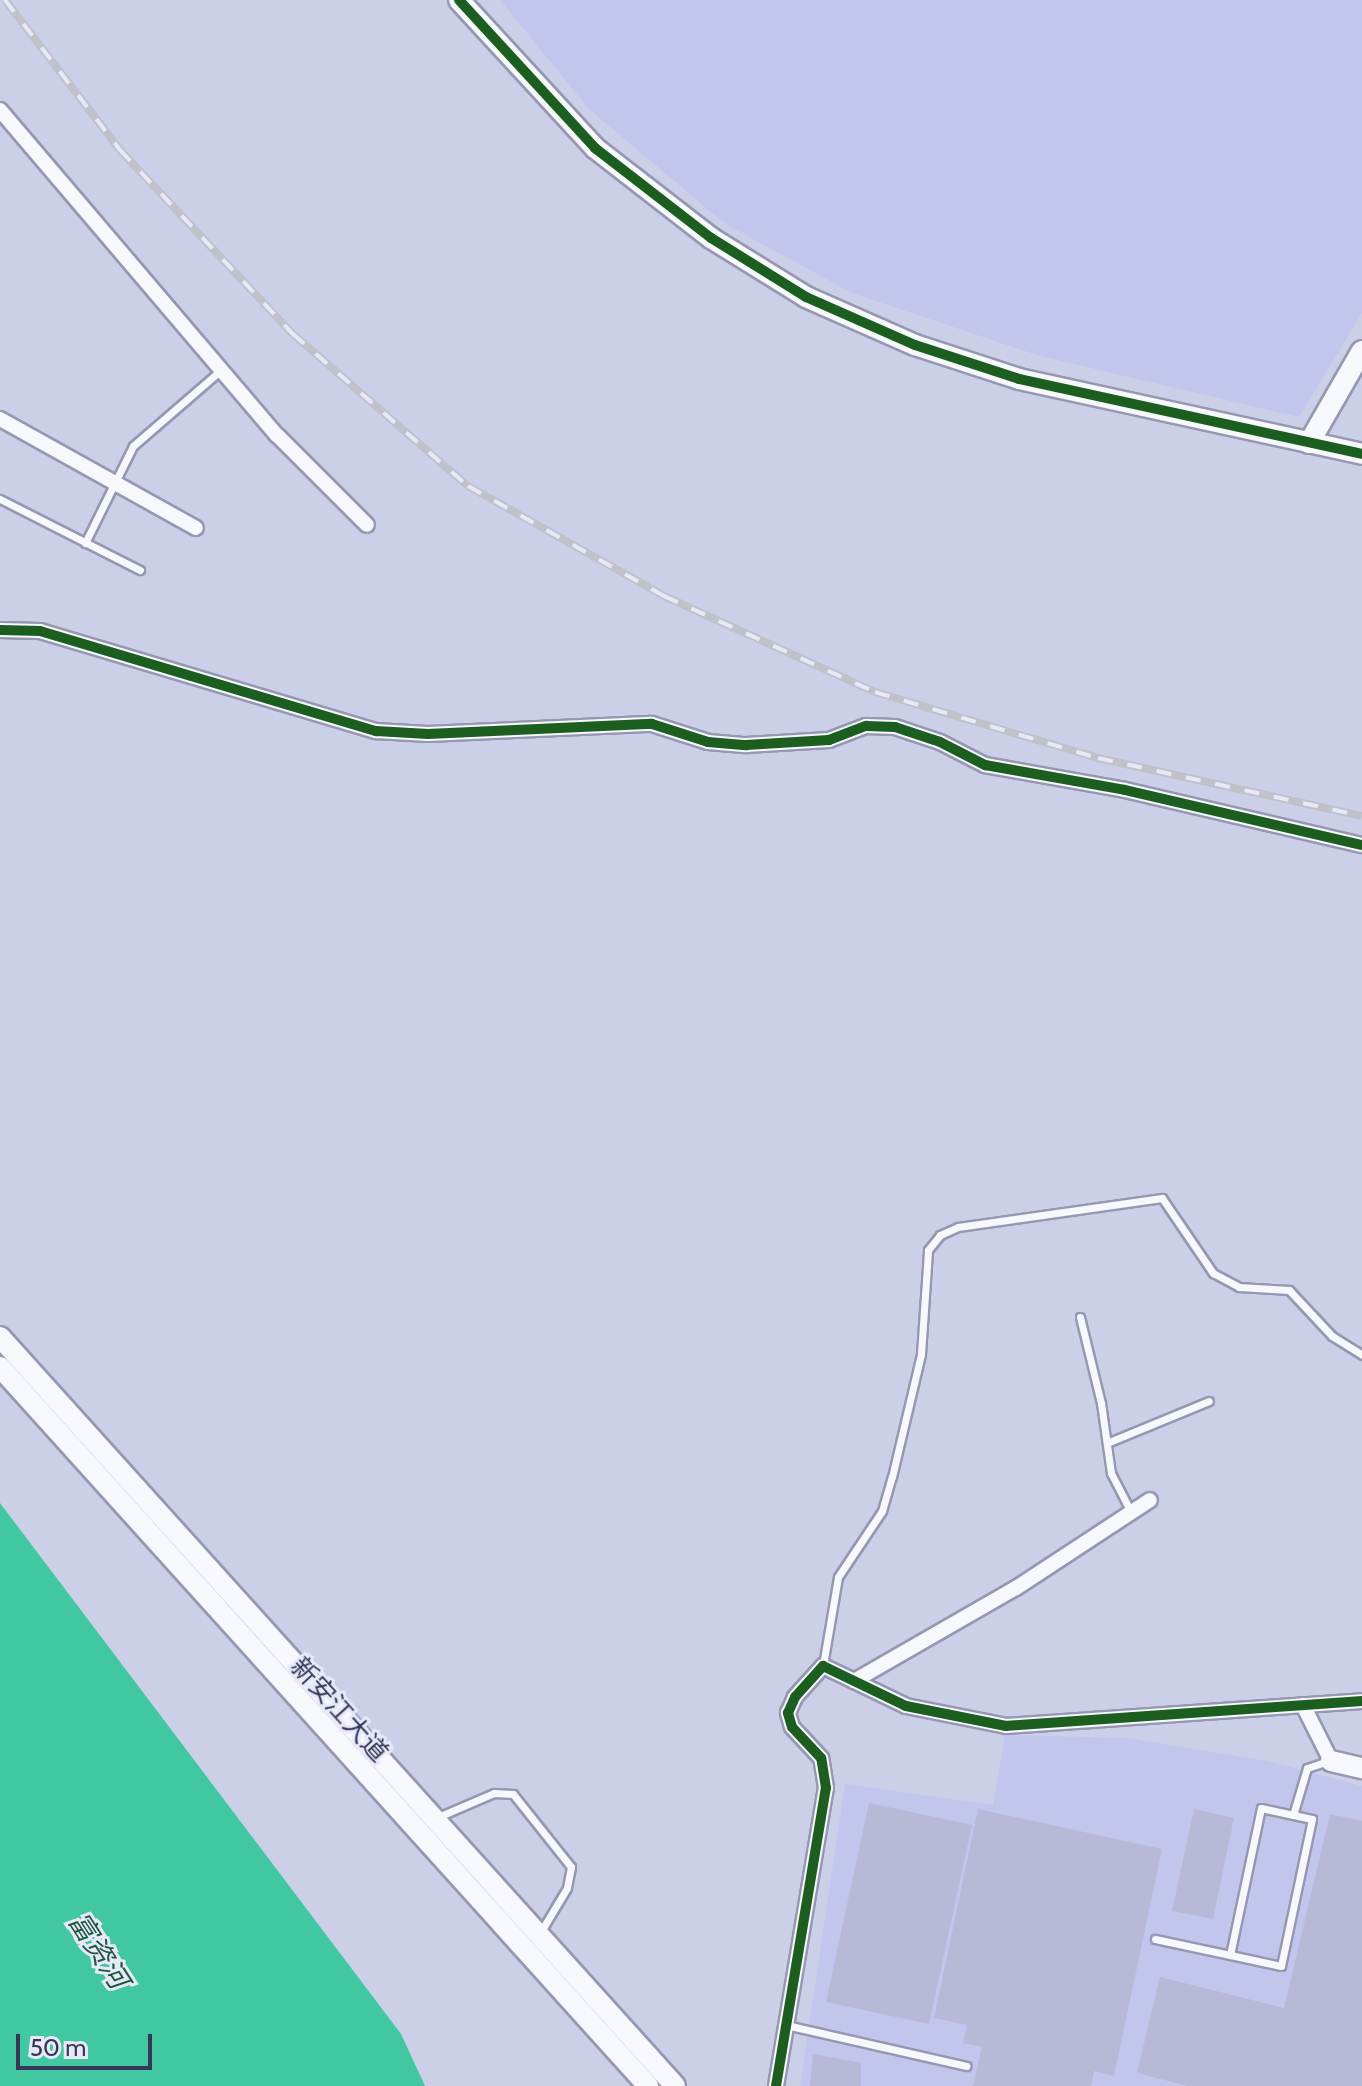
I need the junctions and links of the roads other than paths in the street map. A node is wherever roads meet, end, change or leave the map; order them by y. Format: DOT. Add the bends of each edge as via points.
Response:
graph roads {
  1 [pos="459,0"];
  2 [pos="0,110"];
  3 [pos="1362,351"];
  4 [pos="221,370"];
  5 [pos="0,419"];
  6 [pos="1309,443"];
  7 [pos="1362,454"];
  8 [pos="115,482"];
  9 [pos="0,499"];
  10 [pos="367,525"];
  11 [pos="196,528"];
  12 [pos="85,543"];
  13 [pos="140,570"];
  14 [pos="0,630"];
  15 [pos="1362,845"];
  16 [pos="1080,1317"];
  17 [pos="0,1337"];
  18 [pos="1362,1355"];
  19 [pos="0,1367"];
  20 [pos="1209,1401"];
  21 [pos="1107,1443"];
  22 [pos="1150,1500"];
  23 [pos="1132,1514"];
  24 [pos="823,1666"];
  25 [pos="854,1681"];
  26 [pos="1362,1701"];
  27 [pos="1303,1705"];
  28 [pos="1331,1761"];
  29 [pos="1362,1768"];
  30 [pos="1293,1815"];
  31 [pos="436,1818"];
  32 [pos="540,1933"];
  33 [pos="1155,1939"];
  34 [pos="1230,1955"];
  35 [pos="786,2025"];
  36 [pos="966,2066"];
  37 [pos="648,2086"];
  38 [pos="675,2086"];
  39 [pos="776,2086"];
  1 -- 6 [label="main road" via="595,148 700,230 806,297 915,345 1019,379"];
  2 -- 4 [label="street"];
  3 -- 6 [label="main road"];
  4 -- 8 [label="lane" via="133,446"];
  4 -- 10 [label="street"];
  5 -- 8 [label="street"];
  6 -- 7 [label="main road"];
  8 -- 11 [label="street"];
  8 -- 12 [label="lane"];
  9 -- 12 [label="lane"];
  12 -- 13 [label="lane"];
  14 -- 15 [label="street" via="40,631 376,731 428,734 652,724 708,742 746,745 829,740 866,726 895,727 985,765 1125,790"];
  16 -- 21 [label="lane"];
  17 -- 31 [label="main road, 新安江大道"];
  18 -- 24 [label="lane" via="1332,1336 1289,1290 1259,1291 1221,1279 1162,1198 967,1225 940,1235 928,1250 921,1354 892,1477 882,1511 838,1577"];
  19 -- 37 [label="main road, 新安江大道"];
  20 -- 21 [label="lane"];
  21 -- 23 [label="lane" via="1111,1473"];
  22 -- 23 [label="street"];
  23 -- 25 [label="street" via="902,1657"];
  24 -- 25 [label="street"];
  24 -- 35 [label="street" via="788,1713 792,1727 821,1758 826,1788"];
  25 -- 27 [label="street" via="930,1713 1006,1726"];
  26 -- 27 [label="street"];
  27 -- 28 [label="street"];
  28 -- 29 [label="main road"];
  28 -- 30 [label="lane" via="1307,1768"];
  30 -- 34 [label="lane" via="1261,1808"];
  30 -- 34 [label="lane" via="1312,1819 1281,1966"];
  31 -- 32 [label="main road, 新安江大道"];
  31 -- 32 [label="lane" via="494,1793 513,1794 571,1867 567,1888"];
  32 -- 38 [label="main road, 新安江大道"];
  33 -- 34 [label="lane"];
  35 -- 36 [label="lane"];
  35 -- 39 [label="street"];
}
